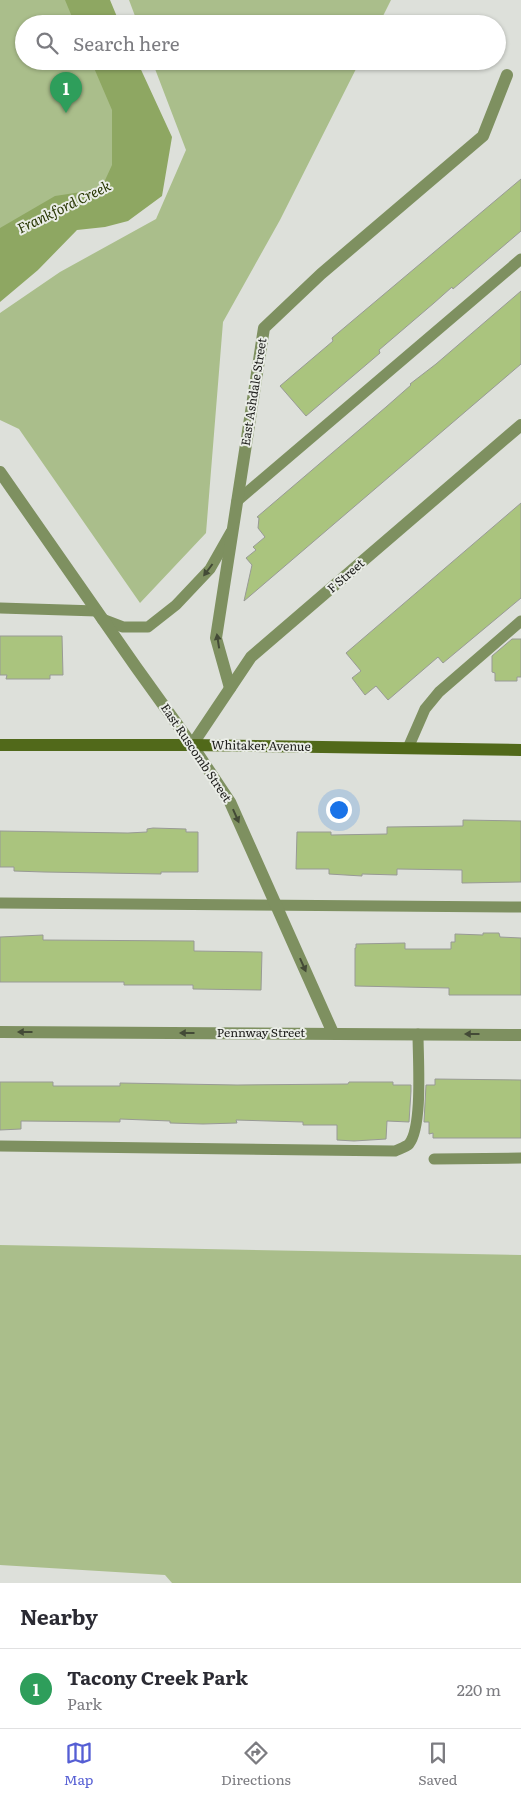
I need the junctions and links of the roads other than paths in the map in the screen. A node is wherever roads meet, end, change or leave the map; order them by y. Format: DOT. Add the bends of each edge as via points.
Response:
graph roads {
  1 [pos="507,75"];
  2 [pos="521,259"];
  3 [pos="521,425"];
  4 [pos="0,472"];
  5 [pos="237,501"];
  6 [pos="233,528"];
  7 [pos="0,608"];
  8 [pos="99,615"];
  9 [pos="521,621"];
  10 [pos="230,688"];
  11 [pos="0,745"];
  12 [pos="192,745"];
  13 [pos="408,748"];
  14 [pos="521,750"];
  15 [pos="0,903"];
  16 [pos="277,907"];
  17 [pos="521,908"];
  18 [pos="0,1032"];
  19 [pos="333,1033"];
  20 [pos="418,1034"];
  21 [pos="521,1034"];
  22 [pos="0,1146"];
  23 [pos="521,1158"];
  24 [pos="434,1159"];
  1 -- 5 [label="street, East Ashdale Street" via="483,136 321,274 264,328"];
  2 -- 5 [label="lane"];
  3 -- 10 [label="street, F Street" via="251,658"];
  4 -- 8 [label="street, East Ruscomb Street"];
  5 -- 6 [label="street, East Ashdale Street"];
  6 -- 8 [label="lane, one-way" via="210,569 176,606 148,627 123,627"];
  10 -- 6 [label="street, East Ashdale Street, one-way" via="216,638"];
  7 -- 8 [label="lane"];
  8 -- 12 [label="street, East Ruscomb Street"];
  9 -- 13 [label="lane" via="438,692 425,709"];
  10 -- 12 [label="street, F Street"];
  11 -- 12 [label="main road, Whitaker Avenue"];
  12 -- 13 [label="main road, Whitaker Avenue"];
  12 -- 16 [label="street, East Ruscomb Street, one-way" via="230,802"];
  13 -- 14 [label="main road, Whitaker Avenue"];
  15 -- 16 [label="lane"];
  16 -- 17 [label="lane"];
  16 -- 19 [label="street, East Ruscomb Street, one-way"];
  19 -- 18 [label="street, Pennway Street, one-way"];
  19 -- 20 [label="street, Pennway Street"];
  21 -- 20 [label="street, Pennway Street, one-way"];
  20 -- 22 [label="lane" via="415,1131 408,1144 395,1152"];
  23 -- 24 [label="lane"];
}
